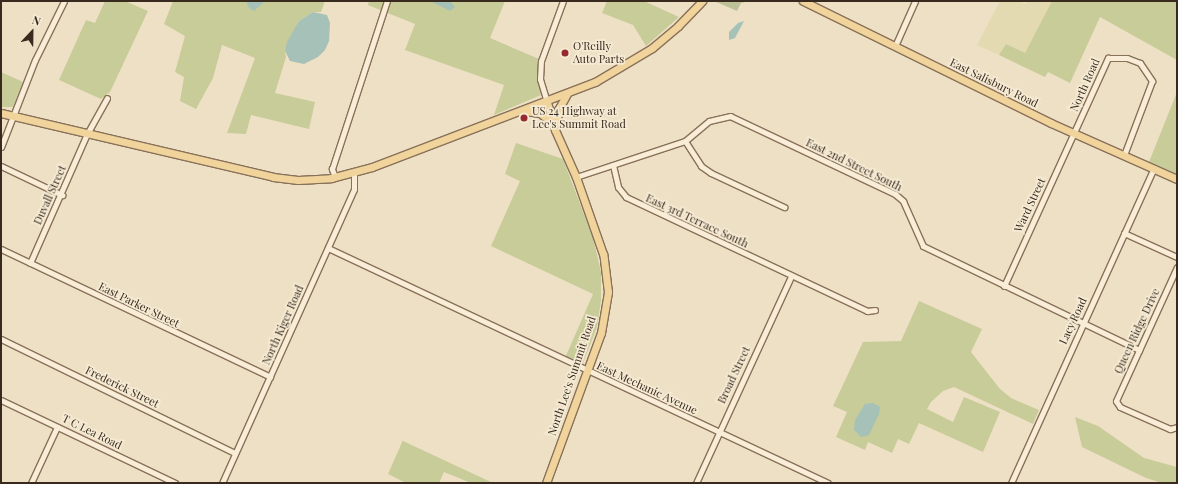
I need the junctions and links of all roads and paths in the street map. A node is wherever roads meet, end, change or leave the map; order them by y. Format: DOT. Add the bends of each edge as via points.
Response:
graph roads {
  1 [pos="64,1"];
  2 [pos="387,1"];
  3 [pos="563,1"];
  4 [pos="702,1"];
  5 [pos="803,1"];
  6 [pos="915,1"];
  7 [pos="895,46"];
  8 [pos="567,94"];
  9 [pos="107,98"];
  10 [pos="547,102"];
  11 [pos="523,111"];
  12 [pos="1,113"];
  13 [pos="14,116"];
  14 [pos="555,123"];
  15 [pos="1074,133"];
  16 [pos="87,134"];
  17 [pos="685,141"];
  18 [pos="1,147"];
  19 [pos="1124,155"];
  20 [pos="613,165"];
  21 [pos="1,166"];
  22 [pos="1154,168"];
  23 [pos="354,173"];
  24 [pos="335,177"];
  25 [pos="576,177"];
  26 [pos="1177,179"];
  27 [pos="62,195"];
  28 [pos="784,207"];
  29 [pos="1124,233"];
  30 [pos="328,248"];
  31 [pos="1,249"];
  32 [pos="1177,257"];
  33 [pos="30,263"];
  34 [pos="1177,267"];
  35 [pos="791,276"];
  36 [pos="1004,286"];
  37 [pos="875,310"];
  38 [pos="1082,324"];
  39 [pos="1,339"];
  40 [pos="1139,350"];
  41 [pos="587,370"];
  42 [pos="270,377"];
  43 [pos="1,400"];
  44 [pos="57,426"];
  45 [pos="1174,428"];
  46 [pos="719,432"];
  47 [pos="1177,435"];
  48 [pos="235,453"];
  49 [pos="31,483"];
  50 [pos="175,483"];
  51 [pos="222,483"];
  52 [pos="546,483"];
  53 [pos="696,483"];
  54 [pos="828,483"];
  55 [pos="1011,483"];
  1 -- 13 [label="street" via="36,60"];
  2 -- 24 [label="street" via="332,169"];
  3 -- 10 [label="street" via="541,61 540,79"];
  4 -- 8 [label="main road" via="652,48 608,76"];
  5 -- 7 [label="main road, East Salisbury Road"];
  6 -- 7 [label="street"];
  7 -- 15 [label="main road, East Salisbury Road"];
  8 -- 10 [label="main road"];
  8 -- 14 [label="main road" via="558,110"];
  9 -- 16 [label="street, Duvall Street"];
  10 -- 11 [label="main road"];
  10 -- 14 [label="main road, North Lee's Summit Road"];
  11 -- 14 [label="main road" via="540,113"];
  11 -- 23 [label="main road"];
  12 -- 13 [label="main road"];
  13 -- 16 [label="main road"];
  13 -- 18 [label="street"];
  14 -- 25 [label="main road, North Lee's Summit Road"];
  15 -- 19 [label="main road, East Salisbury Road"];
  15 -- 19 [label="street, North Road" via="1104,62 1108,58 1127,58 1140,63 1152,81"];
  15 -- 36 [label="street, Ward Street"];
  16 -- 24 [label="main road" via="273,177 306,180"];
  16 -- 27 [label="street, Duvall Street"];
  17 -- 20 [label="street, East 2nd Street South"];
  17 -- 28 [label="street" via="701,166 711,174"];
  17 -- 36 [label="street, East 2nd Street South" via="709,121 730,116 895,194 903,201 923,246"];
  19 -- 22 [label="main road, East Salisbury Road"];
  20 -- 25 [label="street, East 2nd Street South"];
  20 -- 35 [label="street, East 3rd Terrace South" via="618,187 626,197"];
  21 -- 27 [label="street"];
  22 -- 26 [label="main road, East Salisbury Road"];
  22 -- 29 [label="street, Lacy Road"];
  23 -- 24 [label="main road"];
  23 -- 30 [label="street, North Kiger Road" via="354,189"];
  25 -- 41 [label="main road, North Lee's Summit Road" via="603,254 607,277 605,314"];
  27 -- 33 [label="street, Duvall Street"];
  29 -- 32 [label="street"];
  29 -- 38 [label="street, Lacy Road"];
  30 -- 41 [label="street, East Mechanic Avenue"];
  30 -- 42 [label="street, North Kiger Road"];
  31 -- 33 [label="street, East Parker Street"];
  33 -- 42 [label="street, East Parker Street"];
  34 -- 40 [label="street, Queen Ridge Drive"];
  35 -- 37 [label="street, East 3rd Terrace South" via="867,311"];
  35 -- 46 [label="street, Broad Street"];
  36 -- 38 [label="street, East 2nd Street South"];
  38 -- 40 [label="street, East 2nd Street South"];
  38 -- 55 [label="street, Lacy Road"];
  39 -- 48 [label="street, Frederick Street"];
  40 -- 45 [label="street, Queen Ridge Drive" via="1117,397 1117,403 1120,407"];
  41 -- 46 [label="street, East Mechanic Avenue"];
  41 -- 52 [label="main road, North Lee's Summit Road"];
  42 -- 48 [label="street, North Kiger Road"];
  43 -- 44 [label="street, T C Lea Road"];
  44 -- 49 [label="street"];
  44 -- 50 [label="street, T C Lea Road"];
  45 -- 47 [label="street"];
  46 -- 53 [label="street, Broad Street"];
  46 -- 54 [label="street, East Mechanic Avenue"];
  48 -- 51 [label="street, North Kiger Road"];
}
